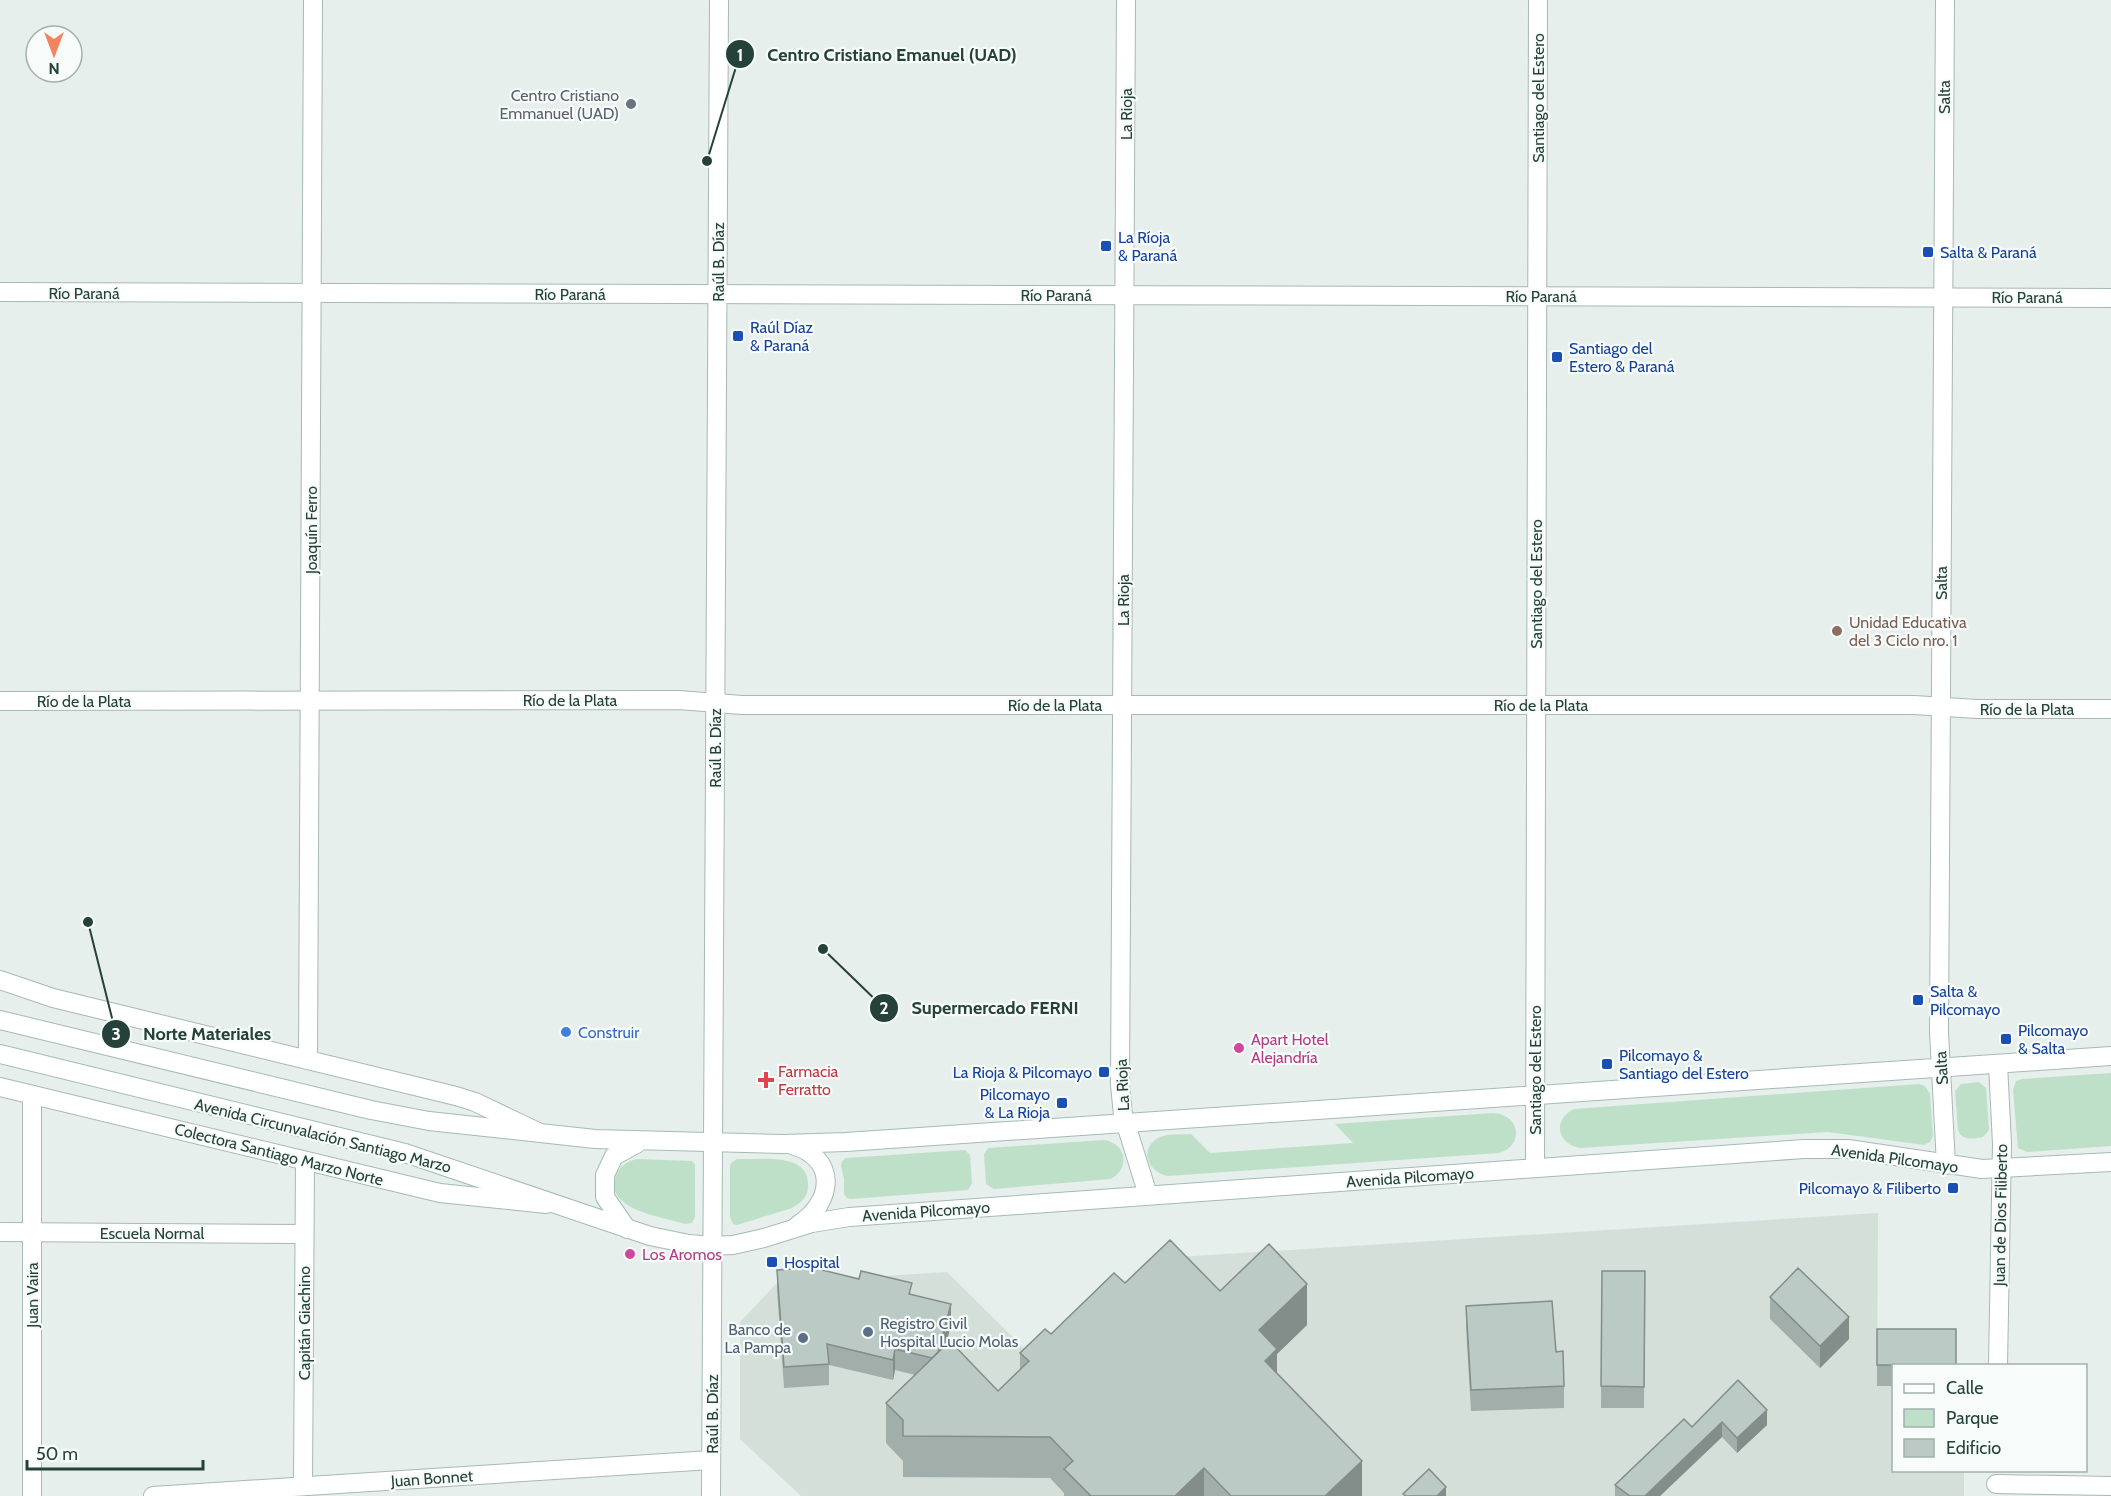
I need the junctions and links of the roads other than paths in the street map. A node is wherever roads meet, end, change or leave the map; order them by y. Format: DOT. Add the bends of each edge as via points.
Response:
graph roads {
  1 [pos="313,0"];
  2 [pos="719,0"];
  3 [pos="1126,0"];
  4 [pos="1538,0"];
  5 [pos="1945,0"];
  6 [pos="0,292"];
  7 [pos="312,293"];
  8 [pos="718,294"];
  9 [pos="1125,295"];
  10 [pos="1537,296"];
  11 [pos="1943,297"];
  12 [pos="2111,298"];
  13 [pos="0,701"];
  14 [pos="310,701"];
  15 [pos="715,703"];
  16 [pos="1122,705"];
  17 [pos="1536,705"];
  18 [pos="1941,707"];
  19 [pos="2111,710"];
  20 [pos="0,980"];
  21 [pos="0,1020"];
  22 [pos="0,1054"];
  23 [pos="2111,1056"];
  24 [pos="308,1060"];
  25 [pos="1998,1064"];
  26 [pos="1941,1068"];
  27 [pos="0,1087"];
  28 [pos="32,1095"];
  29 [pos="1535,1096"];
  30 [pos="1125,1124"];
  31 [pos="545,1135"];
  32 [pos="641,1142"];
  33 [pos="712,1143"];
  34 [pos="783,1144"];
  35 [pos="305,1161"];
  36 [pos="2111,1162"];
  37 [pos="1947,1165"];
  38 [pos="1535,1168"];
  39 [pos="2001,1169"];
  40 [pos="1148,1195"];
  41 [pos="561,1206"];
  42 [pos="794,1227"];
  43 [pos="627,1229"];
  44 [pos="0,1232"];
  45 [pos="32,1232"];
  46 [pos="304,1234"];
  47 [pos="712,1246"];
  48 [pos="1998,1364"];
  49 [pos="711,1460"];
  50 [pos="1996,1483"];
  51 [pos="303,1486"];
  52 [pos="2111,1486"];
  53 [pos="375,1489"];
  54 [pos="32,1496"];
  55 [pos="153,1496"];
  56 [pos="711,1496"];
  1 -- 7 [label="street, Joaquín Ferro"];
  2 -- 8 [label="street, Raúl B. Díaz"];
  3 -- 9 [label="street, La Rioja"];
  4 -- 10 [label="street, Santiago del Estero"];
  5 -- 11 [label="street, Salta"];
  6 -- 7 [label="street, Río Paraná"];
  7 -- 8 [label="street, Río Paraná"];
  7 -- 14 [label="street, Joaquín Ferro"];
  8 -- 9 [label="street, Río Paraná"];
  8 -- 15 [label="street, Raúl B. Díaz"];
  9 -- 10 [label="street, Río Paraná"];
  9 -- 16 [label="street, La Rioja"];
  10 -- 11 [label="street, Río Paraná"];
  10 -- 17 [label="street, Santiago del Estero"];
  11 -- 12 [label="street, Río Paraná"];
  11 -- 18 [label="street, Salta"];
  13 -- 14 [label="street, Río de la Plata"];
  14 -- 15 [label="street, Río de la Plata"];
  14 -- 24 [label="street, Joaquín Ferro"];
  15 -- 16 [label="street, Río de la Plata"];
  15 -- 33 [label="street, Raúl B. Díaz"];
  16 -- 17 [label="street, Río de la Plata"];
  16 -- 30 [label="street, La Rioja" via="1120,1085"];
  17 -- 18 [label="street, Río de la Plata"];
  17 -- 29 [label="street, Santiago del Estero"];
  18 -- 19 [label="street, Río de la Plata"];
  18 -- 26 [label="street, Salta"];
  20 -- 24 [label="street" via="53,998"];
  21 -- 31 [label="street" via="390,1114"];
  22 -- 41 [label="street, Avenida Circunvalación Santiago Marzo" via="405,1153"];
  23 -- 25 [label="street"];
  24 -- 31 [label="street" via="475,1102"];
  25 -- 26 [label="street"];
  25 -- 39 [label="street, Juan de Dios Filiberto"];
  26 -- 29 [label="street"];
  26 -- 37 [label="street, Salta"];
  27 -- 28 [label="street, Colectora Santiago Marzo Norte"];
  28 -- 35 [label="street, Colectora Santiago Marzo Norte"];
  28 -- 45 [label="street, Juan Vaira"];
  29 -- 30 [label="street"];
  29 -- 38 [label="street, Santiago del Estero"];
  30 -- 34 [label="street"];
  30 -- 40 [label="street, La Rioja"];
  31 -- 32 [label="street"];
  32 -- 33 [label="street"];
  32 -- 43 [label="street" via="614,1155 605,1175 605,1197"];
  33 -- 34 [label="street"];
  33 -- 47 [label="street, Raúl B. Díaz"];
  34 -- 42 [label="street" via="812,1154 825,1175 821,1202"];
  35 -- 41 [label="street, Colectora Santiago Marzo Norte" via="440,1193"];
  35 -- 46 [label="street, Capitán Giachino"];
  36 -- 39 [label="street, Avenida Pilcomayo"];
  37 -- 38 [label="street, Avenida Pilcomayo" via="1818,1148"];
  37 -- 39 [label="street, Avenida Pilcomayo"];
  38 -- 40 [label="street, Avenida Pilcomayo"];
  39 -- 48 [label="street, Juan de Dios Filiberto"];
  40 -- 42 [label="street, Avenida Pilcomayo" via="849,1216"];
  41 -- 43 [label="street, Avenida Circunvalación Santiago Marzo"];
  42 -- 47 [label="street, Avenida Pilcomayo" via="754,1240"];
  43 -- 47 [label="street, Avenida Circunvalación Santiago Marzo" via="675,1242"];
  44 -- 45 [label="street, Escuela Normal"];
  45 -- 46 [label="street, Escuela Normal"];
  45 -- 54 [label="street, Juan Vaira"];
  46 -- 51 [label="street, Capitán Giachino"];
  47 -- 49 [label="street, Raúl B. Díaz"];
  49 -- 53 [label="street, Juan Bonnet"];
  49 -- 56 [label="street, Raúl B. Díaz"];
  50 -- 52 [label="street"];
  51 -- 53 [label="street, Juan Bonnet"];
  51 -- 55 [label="street, Juan Bonnet"];
}
